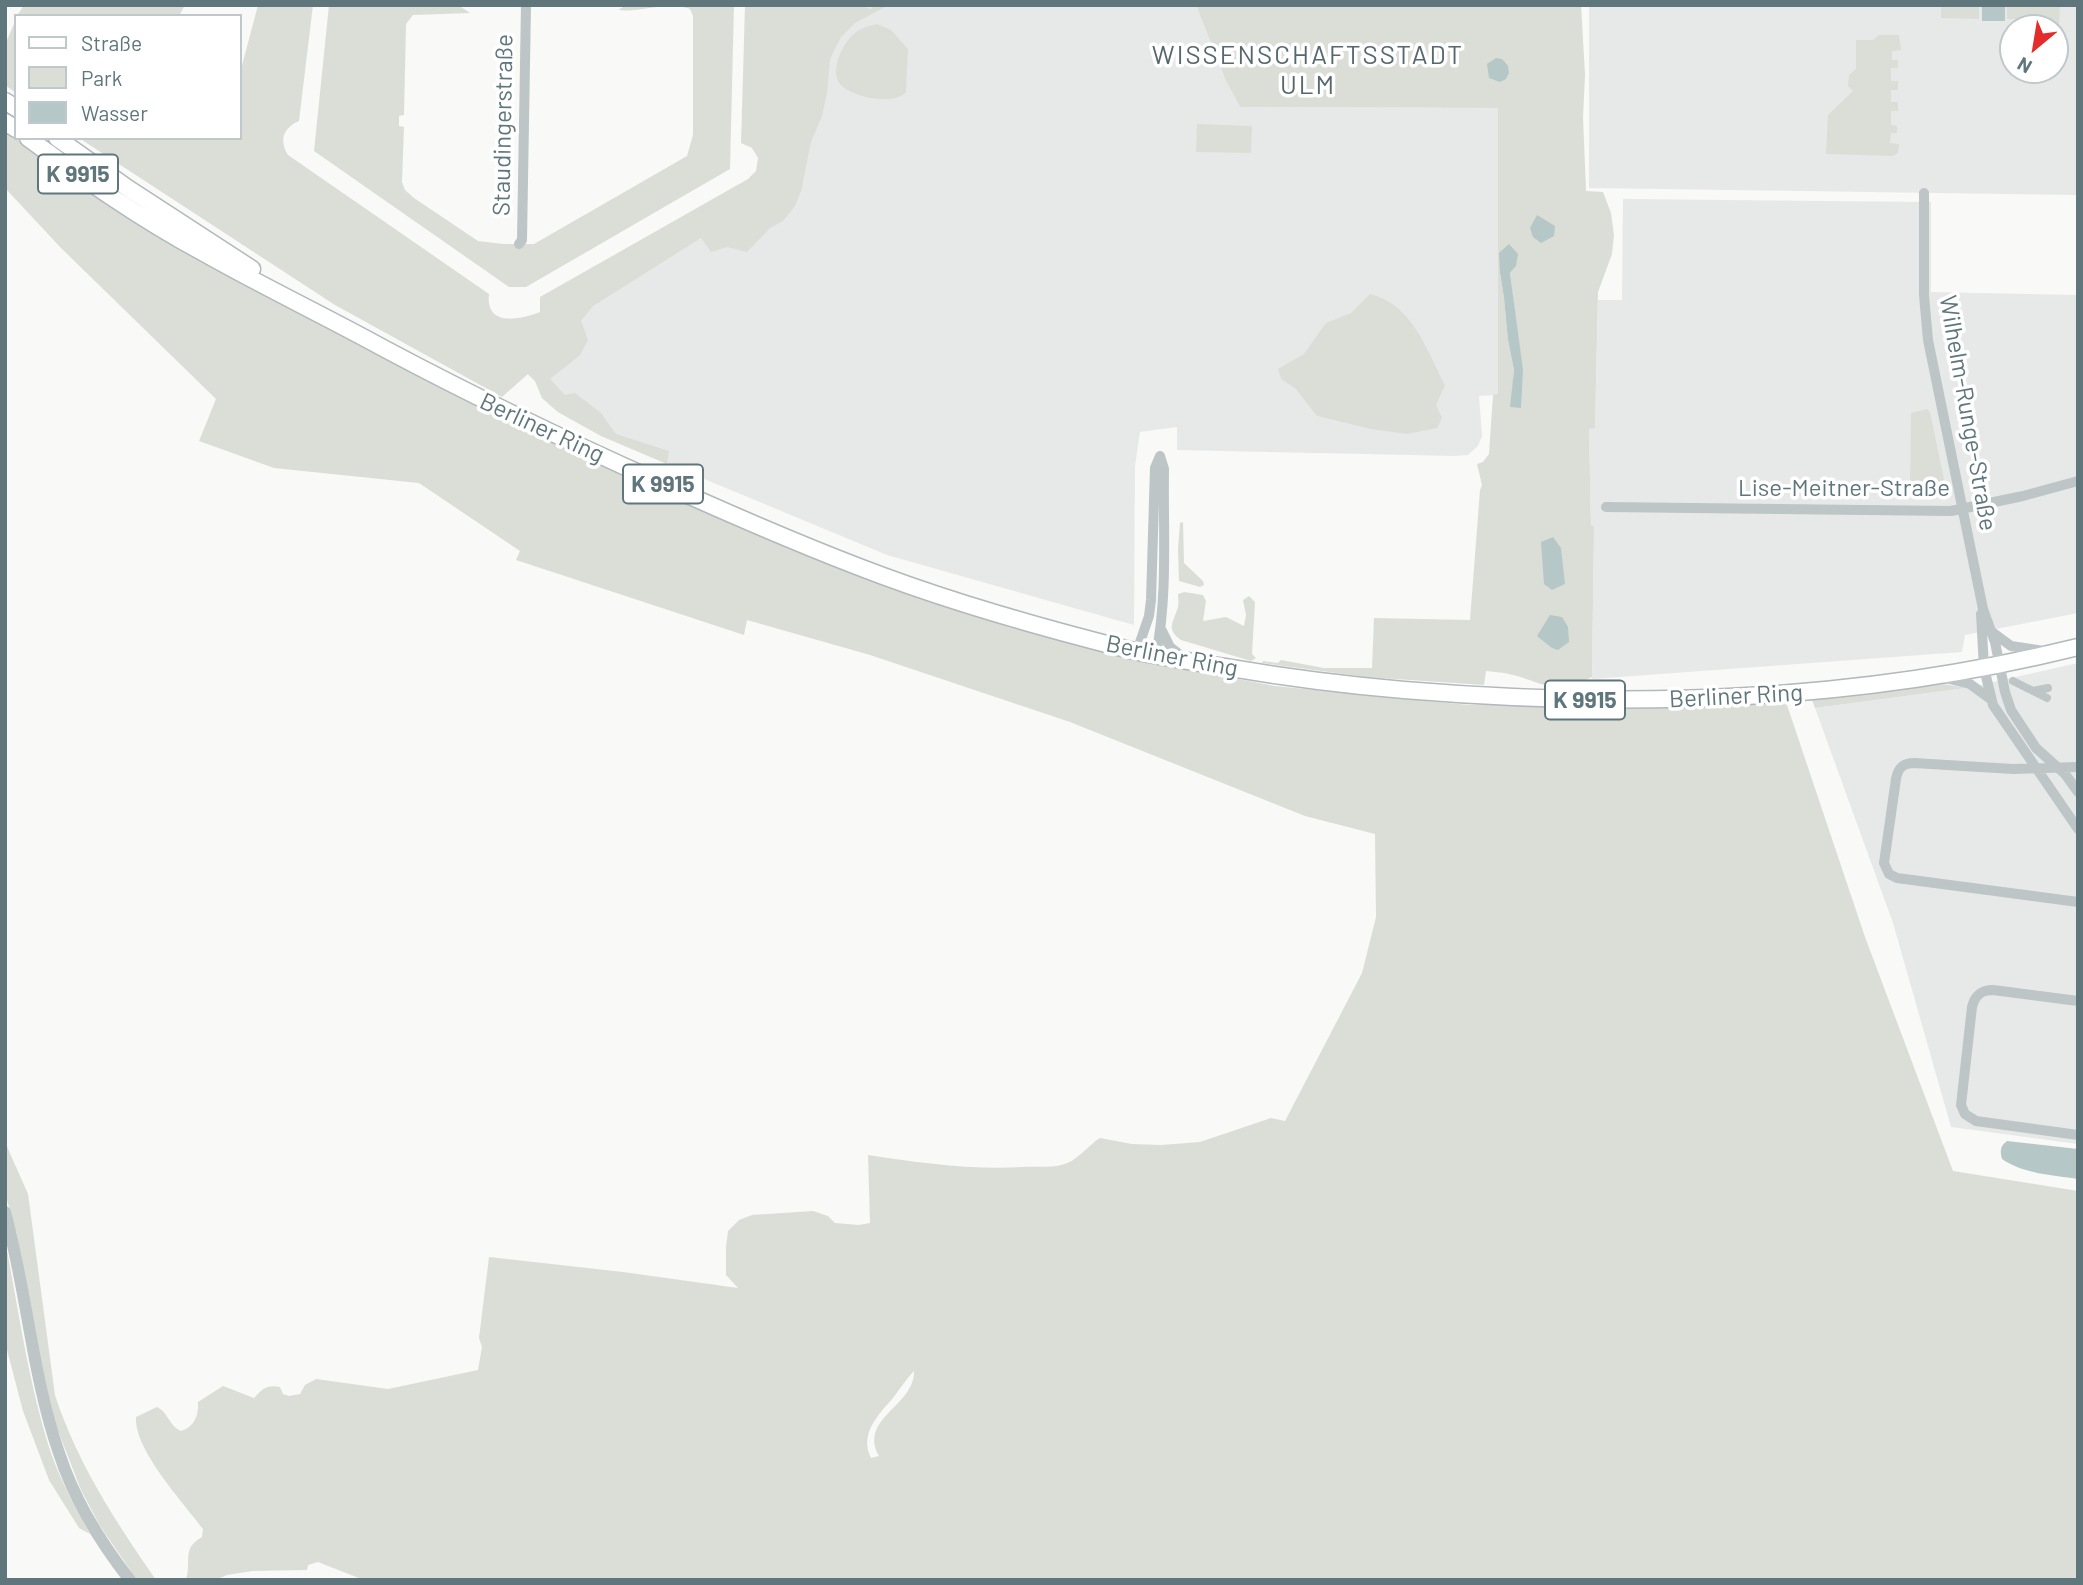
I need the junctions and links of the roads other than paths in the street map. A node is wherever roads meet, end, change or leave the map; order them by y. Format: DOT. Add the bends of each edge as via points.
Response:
graph roads {
  1 [pos="526,5"];
  2 [pos="31,140"];
  3 [pos="60,140"];
  4 [pos="1924,193"];
  5 [pos="519,244"];
  6 [pos="327,318"];
  7 [pos="2078,481"];
  8 [pos="1606,507"];
  9 [pos="1962,509"];
  10 [pos="1980,597"];
  11 [pos="1161,629"];
  12 [pos="1990,630"];
  13 [pos="2078,647"];
  14 [pos="1137,651"];
  15 [pos="2058,652"];
  16 [pos="1156,655"];
  17 [pos="1187,661"];
  18 [pos="1991,666"];
  19 [pos="1934,676"];
  20 [pos="2013,681"];
  21 [pos="2048,688"];
  22 [pos="2033,691"];
  23 [pos="2047,698"];
  24 [pos="1991,700"];
  25 [pos="2057,767"];
  26 [pos="2078,767"];
  27 [pos="2035,768"];
  28 [pos="2078,792"];
  29 [pos="2078,829"];
  30 [pos="2078,902"];
  31 [pos="2078,1001"];
  32 [pos="2078,1135"];
  33 [pos="5,1212"];
  34 [pos="130,1580"];
  1 -- 5 [label="street, Staudingerstraße"];
  2 -- 6 [label="main road, Berliner Ring / K 9915" via="199,251"];
  3 -- 6 [label="main road, Berliner Ring / K 9915"];
  4 -- 9 [label="street, Wilhelm-Runge-Straße" via="1927,329"];
  6 -- 14 [label="main road, Berliner Ring / K 9915" via="458,388 761,527 886,577"];
  7 -- 9 [label="street, Lise-Meitner-Straße"];
  8 -- 9 [label="street, Lise-Meitner-Straße"];
  9 -- 10 [label="street, Wilhelm-Runge-Straße"];
  10 -- 12 [label="street, Wilhelm-Runge-Straße"];
  10 -- 18 [label="street, Wilhelm-Runge-Straße"];
  11 -- 14 [label="street" via="1164,469 1160,456 1155,468 1151,600"];
  11 -- 16 [label="street"];
  11 -- 17 [label="street" via="1170,647"];
  12 -- 15 [label="street" via="2011,646"];
  12 -- 18 [label="street, Wilhelm-Runge-Straße" via="1995,642"];
  13 -- 15 [label="main road, Berliner Ring / K 9915"];
  14 -- 16 [label="main road, Berliner Ring / K 9915"];
  15 -- 18 [label="main road, Berliner Ring / K 9915"];
  16 -- 17 [label="main road, Berliner Ring / K 9915"];
  17 -- 19 [label="main road, Berliner Ring / K 9915" via="1367,687 1562,699 1755,696"];
  18 -- 19 [label="main road, Berliner Ring / K 9915"];
  18 -- 24 [label="street"];
  18 -- 25 [label="street" via="2014,715 2039,752"];
  19 -- 24 [label="street" via="1970,684"];
  20 -- 22 [label="street"];
  21 -- 22 [label="street"];
  22 -- 23 [label="street"];
  24 -- 27 [label="street"];
  25 -- 26 [label="street"];
  25 -- 27 [label="street"];
  25 -- 28 [label="street"];
  27 -- 29 [label="street"];
  27 -- 30 [label="street" via="1900,766 1884,863 1889,874 1900,878"];
  31 -- 32 [label="street" via="1993,990 1977,995 1961,1105 1967,1117 1980,1122"];
  33 -- 34 [label="street" via="60,1456 92,1525"];
}
